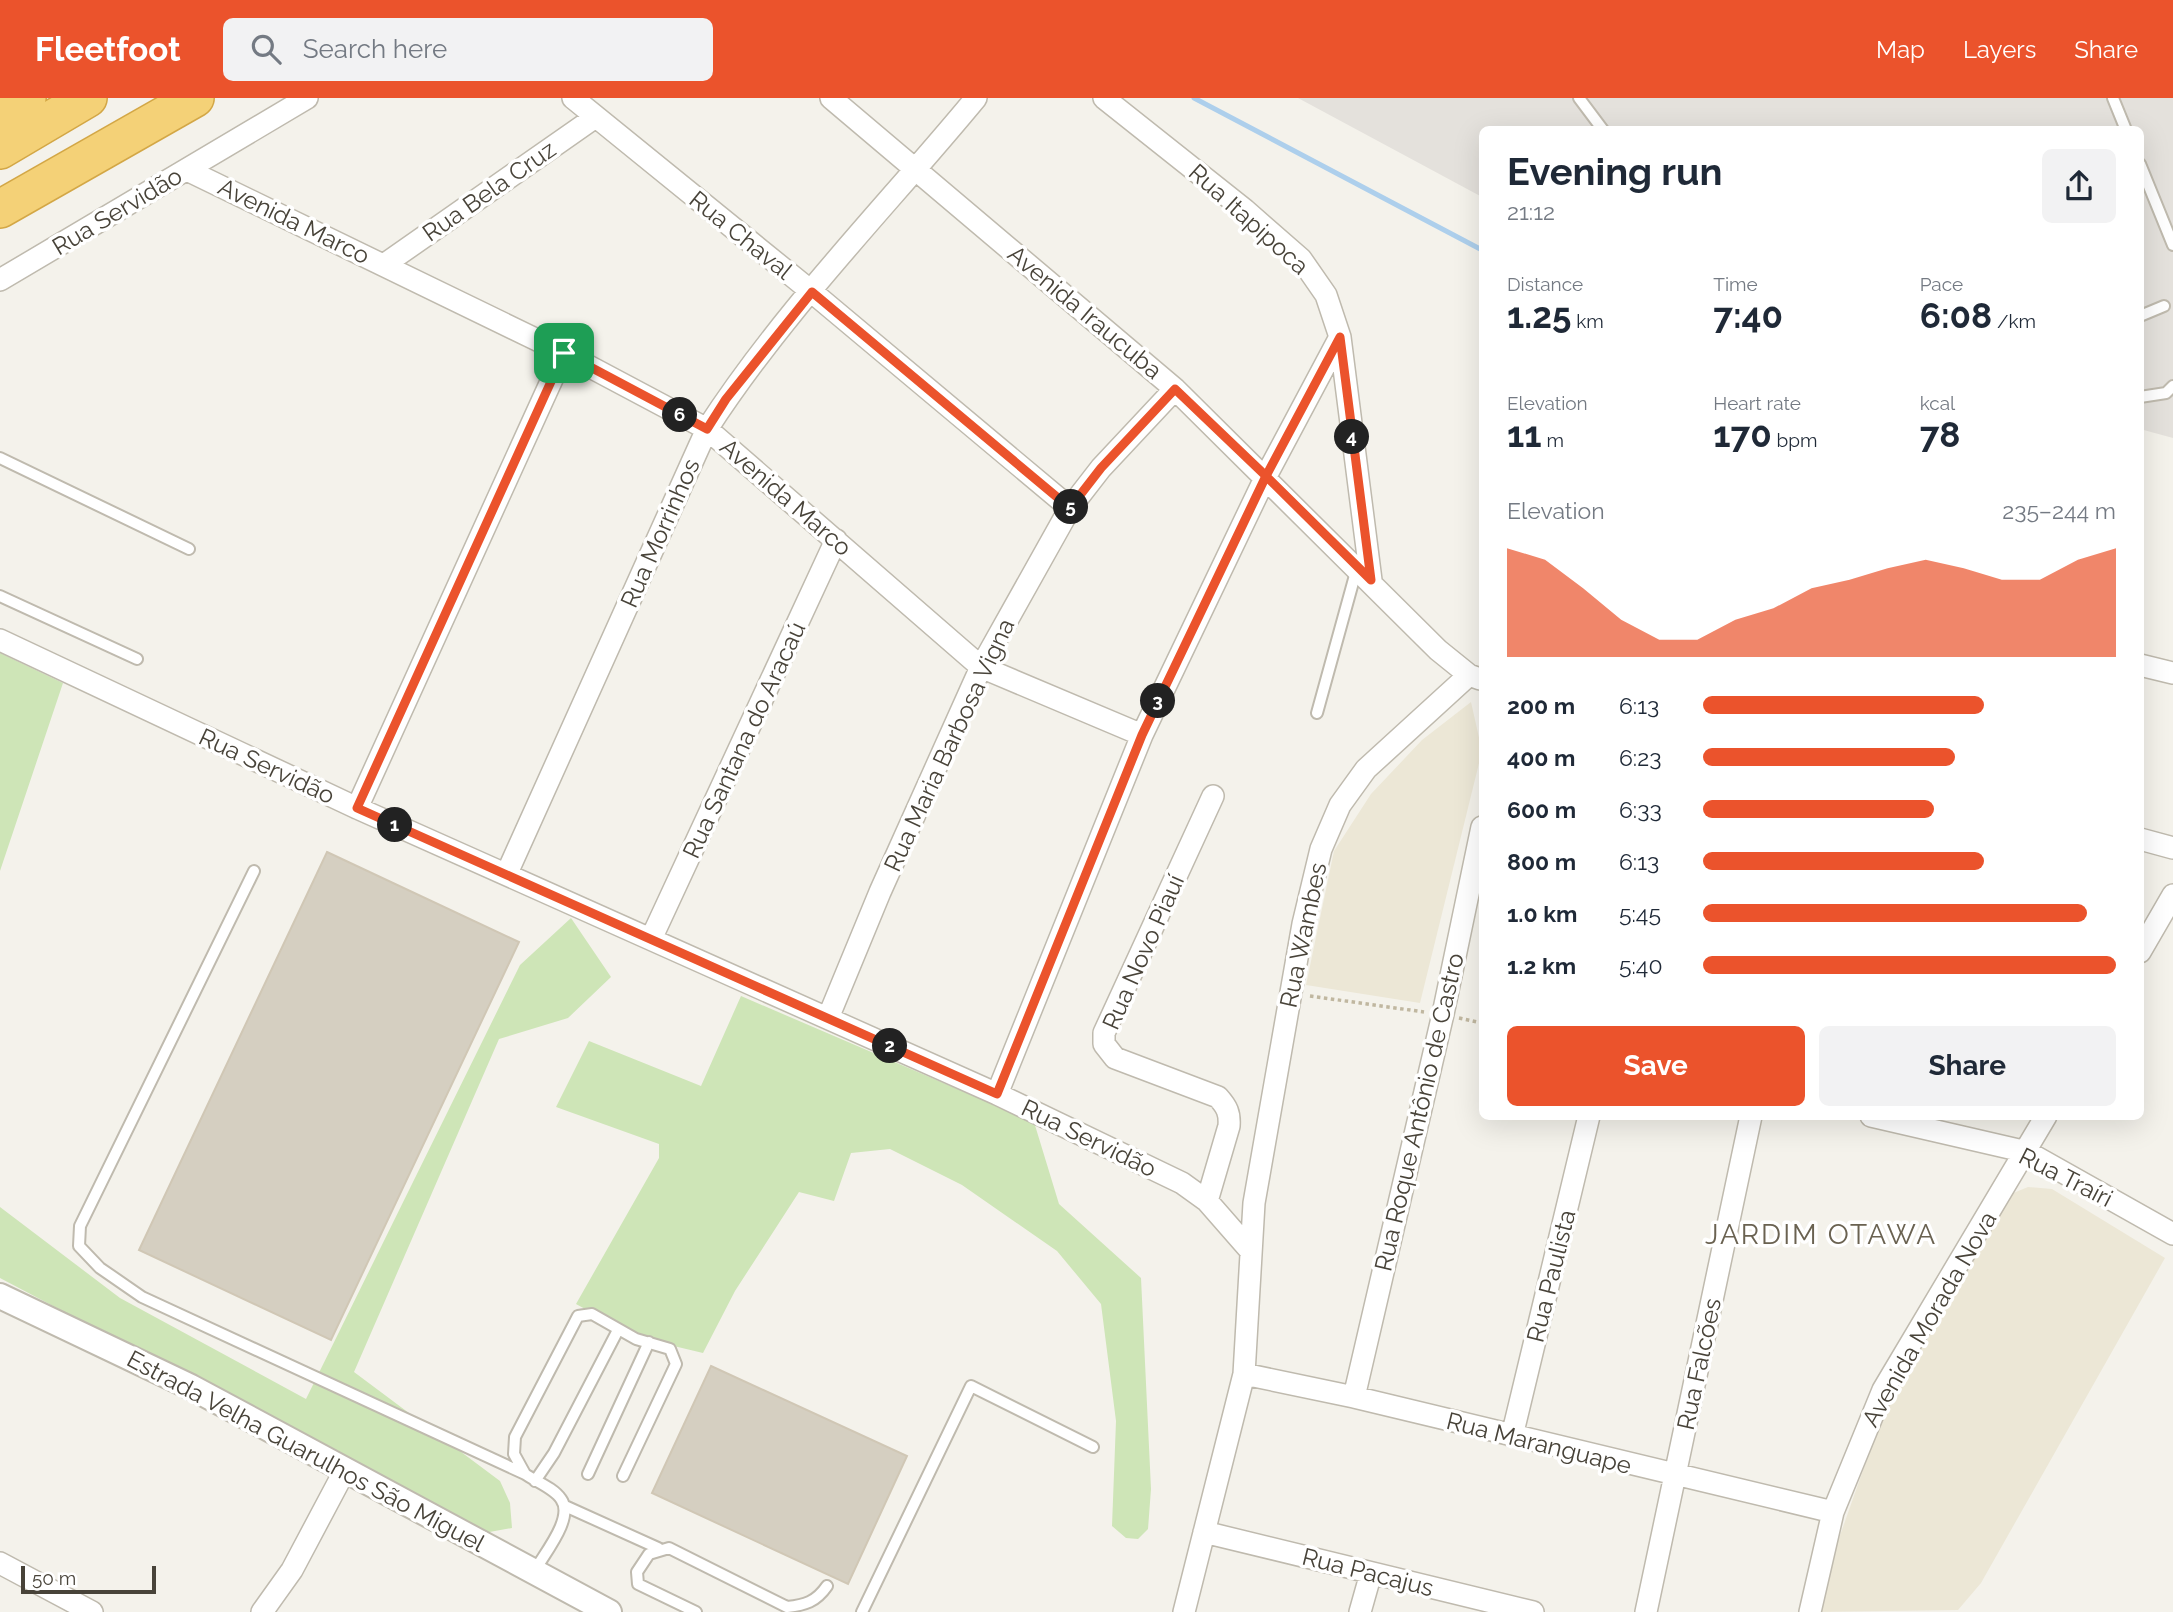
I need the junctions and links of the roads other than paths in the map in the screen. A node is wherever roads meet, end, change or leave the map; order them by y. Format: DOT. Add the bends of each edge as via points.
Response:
graph roads {
  1 [pos="27,98"];
  2 [pos="88,98"];
  3 [pos="195,98"];
  4 [pos="307,98"];
  5 [pos="573,98"];
  6 [pos="831,98"];
  7 [pos="976,98"];
  8 [pos="1104,98"];
  9 [pos="1579,98"];
  10 [pos="2113,98"];
  11 [pos="0,114"];
  12 [pos="594,118"];
  13 [pos="1600,126"];
  14 [pos="2124,126"];
  15 [pos="0,150"];
  16 [pos="187,170"];
  17 [pos="916,170"];
  18 [pos="2144,174"];
  19 [pos="0,209"];
  20 [pos="2173,244"];
  21 [pos="385,264"];
  22 [pos="0,280"];
  23 [pos="812,292"];
  24 [pos="2164,306"];
  25 [pos="2144,314"];
  26 [pos="1340,337"];
  27 [pos="564,353"];
  28 [pos="2173,386"];
  29 [pos="1175,389"];
  30 [pos="2144,396"];
  31 [pos="707,429"];
  32 [pos="0,458"];
  33 [pos="1266,476"];
  34 [pos="1070,508"];
  35 [pos="836,540"];
  36 [pos="189,549"];
  37 [pos="1364,574"];
  38 [pos="0,596"];
  39 [pos="0,640"];
  40 [pos="137,659"];
  41 [pos="2144,666"];
  42 [pos="981,667"];
  43 [pos="2173,673"];
  44 [pos="1475,677"];
  45 [pos="1317,713"];
  46 [pos="1142,735"];
  47 [pos="1213,796"];
  48 [pos="357,808"];
  49 [pos="2144,840"];
  50 [pos="1479,841"];
  51 [pos="2173,848"];
  52 [pos="254,871"];
  53 [pos="507,873"];
  54 [pos="2173,895"];
  55 [pos="651,939"];
  56 [pos="2144,946"];
  57 [pos="828,1018"];
  58 [pos="997,1094"];
  59 [pos="1588,1120"];
  60 [pos="1750,1120"];
  61 [pos="1888,1120"];
  62 [pos="2044,1120"];
  63 [pos="2026,1152"];
  64 [pos="1207,1201"];
  65 [pos="2173,1234"];
  66 [pos="1249,1249"];
  67 [pos="0,1296"];
  68 [pos="618,1330"];
  69 [pos="649,1342"];
  70 [pos="1244,1374"];
  71 [pos="1354,1397"];
  72 [pos="1512,1436"];
  73 [pos="1093,1447"];
  74 [pos="344,1472"];
  75 [pos="525,1474"];
  76 [pos="588,1474"];
  77 [pos="623,1476"];
  78 [pos="1676,1476"];
  79 [pos="535,1481"];
  80 [pos="565,1506"];
  81 [pos="1833,1512"];
  82 [pos="1204,1532"];
  83 [pos="658,1548"];
  84 [pos="0,1563"];
  85 [pos="534,1572"];
  86 [pos="1371,1573"];
  87 [pos="827,1587"];
  88 [pos="786,1609"];
  89 [pos="92,1612"];
  90 [pos="261,1612"];
  91 [pos="609,1612"];
  92 [pos="696,1612"];
  93 [pos="862,1612"];
  94 [pos="1184,1612"];
  95 [pos="1360,1612"];
  96 [pos="1528,1612"];
  97 [pos="1646,1612"];
  98 [pos="1810,1612"];
  1 -- 11 [label="highway"];
  2 -- 15 [label="highway"];
  3 -- 19 [label="highway"];
  4 -- 16 [label="street, Rua Servidão"];
  5 -- 12 [label="street, Rua Chaval"];
  6 -- 17 [label="street, Avenida Iraucuba"];
  7 -- 17 [label="street, Rua Morrinhos"];
  8 -- 26 [label="street, Rua Itapipoca" via="1245,209 1301,260 1326,295"];
  9 -- 13 [label="lane"];
  10 -- 14 [label="lane"];
  12 -- 21 [label="street, Rua Bela Cruz"];
  12 -- 23 [label="street, Rua Chaval"];
  16 -- 21 [label="street, Avenida Marco"];
  16 -- 22 [label="street, Rua Servidão"];
  17 -- 23 [label="street, Rua Morrinhos"];
  17 -- 29 [label="street, Avenida Iraucuba"];
  18 -- 20 [label="lane"];
  21 -- 27 [label="street, Avenida Marco"];
  23 -- 31 [label="street, Rua Morrinhos"];
  23 -- 34 [label="street, Rua Chaval"];
  24 -- 25 [label="lane"];
  26 -- 33 [label="street"];
  26 -- 37 [label="street, Rua Itapipoca"];
  27 -- 31 [label="street, Avenida Marco"];
  27 -- 48 [label="street"];
  28 -- 30 [label="lane" via="2166,393"];
  29 -- 33 [label="street, Avenida Iraucuba"];
  29 -- 34 [label="street, Rua Maria Barbosa Vigna"];
  31 -- 35 [label="street, Avenida Marco"];
  31 -- 53 [label="street, Rua Morrinhos"];
  32 -- 36 [label="lane"];
  33 -- 37 [label="street, Avenida Iraucuba"];
  33 -- 46 [label="street"];
  34 -- 42 [label="street, Rua Maria Barbosa Vigna"];
  35 -- 42 [label="street, Avenida Marco"];
  35 -- 55 [label="street, Rua Santana do Aracaú"];
  37 -- 44 [label="street, Avenida Iraucuba" via="1438,650"];
  37 -- 45 [label="lane"];
  38 -- 40 [label="lane"];
  39 -- 48 [label="street, Rua Servidão"];
  41 -- 43 [label="street"];
  42 -- 46 [label="street, Avenida Marco"];
  42 -- 57 [label="street, Rua Maria Barbosa Vigna"];
  44 -- 66 [label="street, Rua Wambes" via="1366,769 1340,805 1321,849 1303,924"];
  46 -- 58 [label="street"];
  47 -- 64 [label="street, Rua Novo Piauí" via="1104,1033 1104,1044 1115,1058 1219,1097 1226,1105 1230,1126"];
  48 -- 53 [label="street, Rua Servidão"];
  49 -- 51 [label="street"];
  50 -- 71 [label="street, Rua Roque Antônio de Castro"];
  52 -- 75 [label="lane" via="80,1226 79,1246 100,1268 142,1297"];
  53 -- 55 [label="street, Rua Servidão"];
  54 -- 56 [label="street"];
  55 -- 57 [label="street, Rua Servidão"];
  57 -- 58 [label="street, Rua Servidão"];
  58 -- 64 [label="street, Rua Servidão" via="1182,1183"];
  59 -- 72 [label="street, Rua Paulista"];
  60 -- 78 [label="street, Rua Falcões"];
  61 -- 63 [label="street, Rua Traíri"];
  62 -- 63 [label="street, Avenida Morada Nova"];
  63 -- 65 [label="street, Rua Traíri"];
  63 -- 81 [label="street, Avenida Morada Nova" via="1883,1390"];
  64 -- 66 [label="street, Rua Servidão"];
  66 -- 70 [label="street"];
  67 -- 74 [label="street, Estrada Velha Guarulhos São Miguel" via="191,1387"];
  68 -- 69 [label="lane"];
  68 -- 75 [label="lane" via="592,1314 578,1316 515,1437 514,1454"];
  68 -- 79 [label="lane"];
  69 -- 76 [label="lane"];
  69 -- 77 [label="lane" via="670,1349 676,1364"];
  70 -- 71 [label="street, Rua Maranguape"];
  70 -- 82 [label="street"];
  71 -- 72 [label="street, Rua Maranguape"];
  72 -- 78 [label="street, Rua Maranguape"];
  73 -- 93 [label="lane" via="971,1386"];
  74 -- 85 [label="street, Estrada Velha Guarulhos São Miguel"];
  74 -- 90 [label="street" via="292,1570"];
  75 -- 79 [label="lane"];
  78 -- 81 [label="street, Rua Maranguape"];
  78 -- 97 [label="street, Rua Falcões"];
  79 -- 80 [label="lane" via="560,1496"];
  80 -- 83 [label="lane"];
  80 -- 85 [label="lane" via="565,1517"];
  81 -- 98 [label="street, Avenida Morada Nova"];
  82 -- 86 [label="street, Rua Pacajus"];
  82 -- 94 [label="street"];
  83 -- 88 [label="lane" via="669,1548"];
  83 -- 92 [label="lane" via="637,1572 638,1584"];
  84 -- 89 [label="street"];
  85 -- 91 [label="street, Estrada Velha Guarulhos São Miguel"];
  86 -- 95 [label="street"];
  86 -- 96 [label="street, Rua Pacajus"];
  87 -- 88 [label="lane" via="806,1605"];
}
